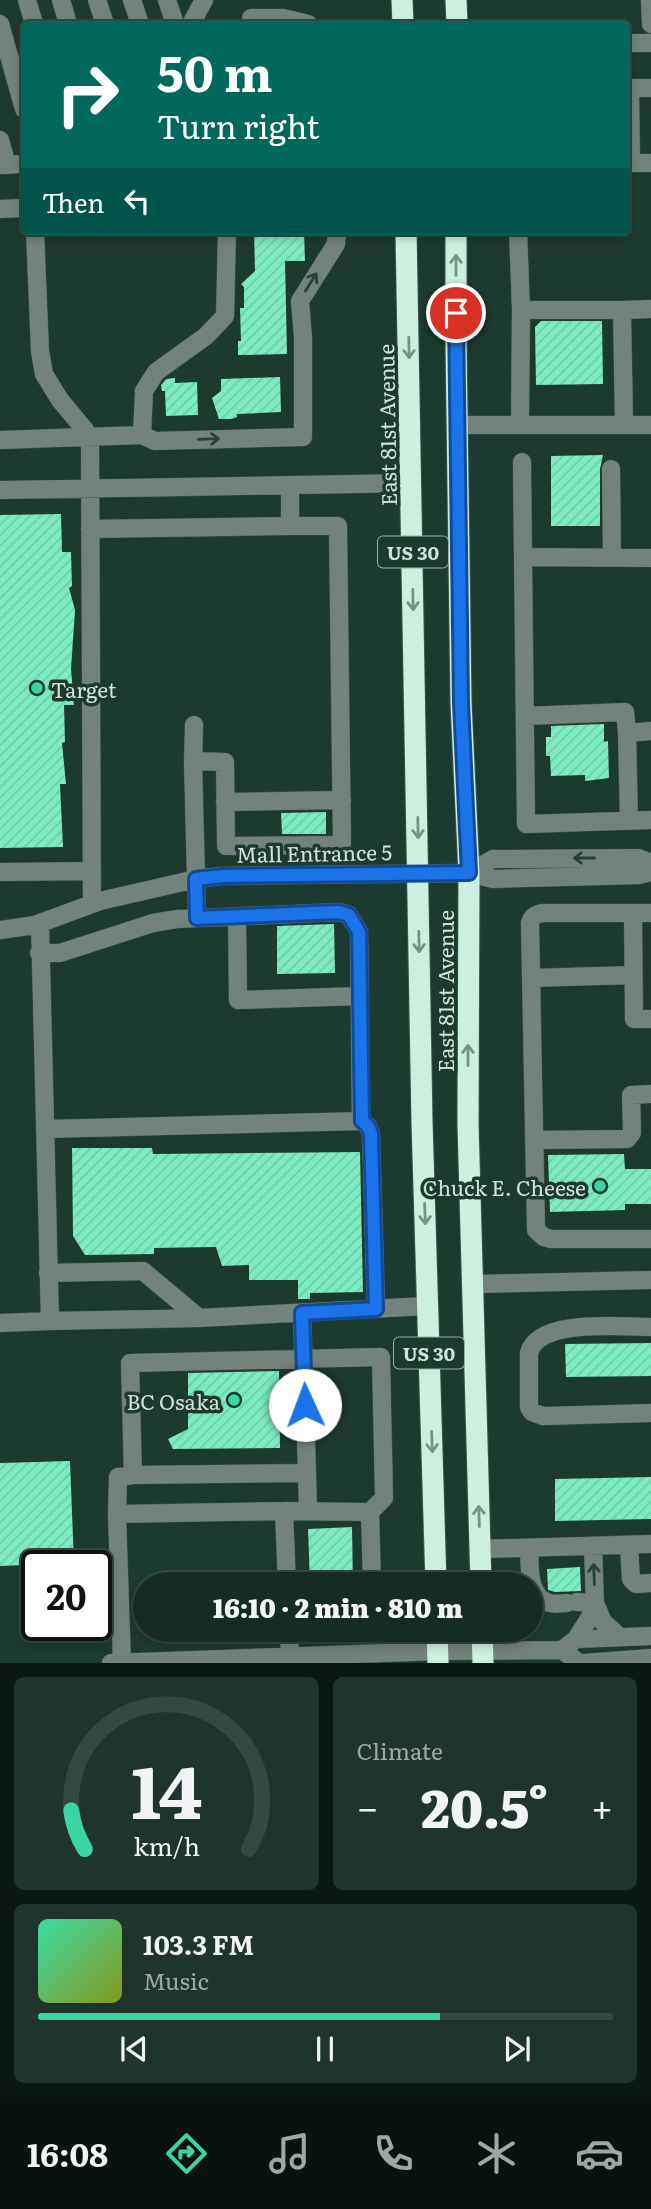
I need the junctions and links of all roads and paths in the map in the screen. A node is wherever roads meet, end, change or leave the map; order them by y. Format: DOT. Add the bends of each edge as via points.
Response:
graph roads {
  1 [pos="27,0"];
  2 [pos="61,0"];
  3 [pos="97,0"];
  4 [pos="132,0"];
  5 [pos="167,0"];
  6 [pos="255,0"];
  7 [pos="402,0"];
  8 [pos="456,0"];
  9 [pos="650,0"];
  10 [pos="203,1"];
  11 [pos="33,21"];
  12 [pos="67,21"];
  13 [pos="104,21"];
  14 [pos="139,21"];
  15 [pos="174,21"];
  16 [pos="193,21"];
  17 [pos="252,21"];
  18 [pos="260,21"];
  19 [pos="296,21"];
  20 [pos="403,21"];
  21 [pos="457,21"];
  22 [pos="0,24"];
  23 [pos="651,24"];
  24 [pos="630,43"];
  25 [pos="651,43"];
  26 [pos="630,88"];
  27 [pos="651,88"];
  28 [pos="21,98"];
  29 [pos="0,140"];
  30 [pos="630,163"];
  31 [pos="651,163"];
  32 [pos="10,165"];
  33 [pos="21,208"];
  34 [pos="0,209"];
  35 [pos="34,235"];
  36 [pos="227,235"];
  37 [pos="337,235"];
  38 [pos="407,235"];
  39 [pos="456,235"];
  40 [pos="518,235"];
  41 [pos="651,309"];
  42 [pos="520,310"];
  43 [pos="622,310"];
  44 [pos="457,425"];
  45 [pos="520,425"];
  46 [pos="624,425"];
  47 [pos="651,425"];
  48 [pos="142,435"];
  49 [pos="87,438"];
  50 [pos="0,440"];
  51 [pos="522,462"];
  52 [pos="611,469"];
  53 [pos="411,483"];
  54 [pos="290,485"];
  55 [pos="90,489"];
  56 [pos="0,490"];
  57 [pos="290,526"];
  58 [pos="90,529"];
  59 [pos="523,557"];
  60 [pos="612,557"];
  61 [pos="651,558"];
  62 [pos="525,716"];
  63 [pos="194,725"];
  64 [pos="651,731"];
  65 [pos="627,733"];
  66 [pos="193,761"];
  67 [pos="342,800"];
  68 [pos="225,802"];
  69 [pos="651,820"];
  70 [pos="629,821"];
  71 [pos="651,863"];
  72 [pos="92,871"];
  73 [pos="0,872"];
  74 [pos="651,872"];
  75 [pos="469,873"];
  76 [pos="419,874"];
  77 [pos="196,879"];
  78 [pos="92,904"];
  79 [pos="642,913"];
  80 [pos="237,916"];
  81 [pos="197,918"];
  82 [pos="40,924"];
  83 [pos="0,930"];
  84 [pos="39,953"];
  85 [pos="633,975"];
  86 [pos="531,978"];
  87 [pos="360,996"];
  88 [pos="651,1019"];
  89 [pos="651,1094"];
  90 [pos="362,1121"];
  91 [pos="45,1129"];
  92 [pos="534,1140"];
  93 [pos="651,1239"];
  94 [pos="48,1273"];
  95 [pos="651,1280"];
  96 [pos="472,1284"];
  97 [pos="428,1306"];
  98 [pos="376,1309"];
  99 [pos="302,1313"];
  100 [pos="199,1318"];
  101 [pos="50,1321"];
  102 [pos="0,1323"];
  103 [pos="651,1327"];
  104 [pos="303,1359"];
  105 [pos="651,1413"];
  106 [pos="307,1473"];
  107 [pos="133,1475"];
  108 [pos="284,1511"];
  109 [pos="308,1511"];
  110 [pos="370,1511"];
  111 [pos="117,1514"];
  112 [pos="651,1544"];
  113 [pos="629,1545"];
  114 [pos="593,1546"];
  115 [pos="529,1548"];
  116 [pos="480,1549"];
  117 [pos="287,1572"];
  118 [pos="372,1572"];
  119 [pos="436,1572"];
  120 [pos="481,1572"];
  121 [pos="651,1583"];
  122 [pos="580,1603"];
  123 [pos="651,1636"];
  124 [pos="620,1637"];
  125 [pos="289,1642"];
  126 [pos="569,1645"];
  127 [pos="482,1648"];
  128 [pos="290,1657"];
  129 [pos="438,1657"];
  130 [pos="651,1658"];
  131 [pos="331,1659"];
  132 [pos="616,1662"];
  133 [pos="111,1663"];
  134 [pos="122,1663"];
  135 [pos="581,1663"];
  1 -- 11 [label="street"];
  2 -- 12 [label="street"];
  3 -- 13 [label="street"];
  4 -- 14 [label="street"];
  5 -- 15 [label="street"];
  6 -- 17 [label="street"];
  7 -- 20 [label="highway"];
  8 -- 21 [label="highway"];
  9 -- 23 [label="street"];
  10 -- 16 [label="street"];
  18 -- 19 [label="street"];
  22 -- 28 [label="street"];
  24 -- 25 [label="street"];
  26 -- 27 [label="street"];
  29 -- 32 [label="street"];
  30 -- 31 [label="street"];
  33 -- 34 [label="street"];
  35 -- 49 [label="street" via="44,374"];
  36 -- 48 [label="street" via="225,316 206,336 156,372 144,391"];
  48 -- 37 [label="street, one-way" via="155,441 303,436 300,301 336,244"];
  38 -- 53 [label="highway, East 81st Avenue / US 30, one-way"];
  44 -- 39 [label="highway, East 81st Avenue / US 30, one-way"];
  40 -- 42 [label="street"];
  41 -- 43 [label="street"];
  42 -- 43 [label="street"];
  42 -- 45 [label="street"];
  43 -- 46 [label="street"];
  44 -- 45 [label="street"];
  44 -- 75 [label="highway, East 81st Avenue / US 30"];
  45 -- 46 [label="street"];
  46 -- 47 [label="street"];
  48 -- 49 [label="street"];
  49 -- 50 [label="street"];
  49 -- 55 [label="street"];
  51 -- 59 [label="street"];
  52 -- 60 [label="street"];
  53 -- 54 [label="street"];
  53 -- 76 [label="highway, East 81st Avenue / US 30, one-way"];
  54 -- 55 [label="street"];
  54 -- 57 [label="street"];
  55 -- 56 [label="street"];
  55 -- 58 [label="street"];
  57 -- 58 [label="street"];
  57 -- 67 [label="street" via="338,526"];
  58 -- 72 [label="street"];
  59 -- 60 [label="street"];
  59 -- 62 [label="street"];
  60 -- 61 [label="street"];
  62 -- 65 [label="street" via="625,712"];
  62 -- 70 [label="street" via="526,824"];
  63 -- 66 [label="street"];
  64 -- 65 [label="street"];
  65 -- 70 [label="street"];
  66 -- 68 [label="street" via="225,762"];
  66 -- 77 [label="street"];
  67 -- 68 [label="street"];
  67 -- 68 [label="street" via="342,845 226,846"];
  69 -- 70 [label="street"];
  71 -- 75 [label="street, Mall Entrance 5, one-way" via="638,858 492,859"];
  72 -- 73 [label="street"];
  72 -- 78 [label="street"];
  74 -- 75 [label="street, Mall Entrance 5" via="493,879"];
  75 -- 76 [label="street, Mall Entrance 5"];
  96 -- 75 [label="highway, East 81st Avenue / US 30, one-way"];
  76 -- 77 [label="street, Mall Entrance 5"];
  76 -- 97 [label="highway, East 81st Avenue / US 30, one-way"];
  77 -- 78 [label="street, Mall Entrance 5"];
  77 -- 81 [label="street"];
  78 -- 82 [label="street, Mall Entrance 5"];
  79 -- 85 [label="street"];
  79 -- 86 [label="street" via="537,914 530,923"];
  80 -- 81 [label="street"];
  80 -- 87 [label="street" via="349,915 359,932"];
  80 -- 87 [label="street" via="238,1000"];
  81 -- 84 [label="street" via="153,923 83,947"];
  82 -- 83 [label="street, Mall Entrance 5"];
  82 -- 84 [label="street"];
  84 -- 91 [label="street"];
  85 -- 86 [label="street"];
  85 -- 88 [label="street" via="634,1019"];
  86 -- 92 [label="street"];
  87 -- 90 [label="street"];
  89 -- 92 [label="street" via="631,1095 632,1133 627,1139"];
  90 -- 91 [label="street"];
  90 -- 98 [label="street" via="371,1134"];
  91 -- 94 [label="street"];
  92 -- 93 [label="street" via="539,1234 551,1239"];
  94 -- 100 [label="street" via="143,1271"];
  94 -- 101 [label="street"];
  95 -- 96 [label="street"];
  116 -- 96 [label="highway, East 81st Avenue / US 30, one-way"];
  97 -- 98 [label="street"];
  97 -- 119 [label="highway, East 81st Avenue / US 30, one-way"];
  98 -- 99 [label="street"];
  99 -- 100 [label="street"];
  99 -- 104 [label="street"];
  100 -- 101 [label="street"];
  101 -- 102 [label="street"];
  103 -- 105 [label="street" via="562,1329 544,1334 531,1344 529,1353 532,1412 543,1416"];
  104 -- 106 [label="street"];
  104 -- 107 [label="street" via="130,1363"];
  104 -- 110 [label="street" via="380,1357 384,1498"];
  106 -- 107 [label="street"];
  106 -- 109 [label="street"];
  107 -- 111 [label="street" via="118,1477"];
  108 -- 109 [label="street"];
  108 -- 111 [label="street"];
  108 -- 117 [label="street"];
  109 -- 110 [label="street"];
  110 -- 118 [label="street"];
  111 -- 134 [label="street"];
  112 -- 113 [label="street"];
  113 -- 114 [label="street"];
  113 -- 121 [label="street" via="631,1579 636,1584"];
  114 -- 115 [label="street"];
  122 -- 114 [label="street, one-way"];
  115 -- 116 [label="street"];
  115 -- 122 [label="street" via="537,1596 548,1604"];
  116 -- 120 [label="highway, East 81st Avenue / US 30"];
  122 -- 124 [label="street"];
  122 -- 126 [label="street" via="590,1617"];
  123 -- 124 [label="street"];
  124 -- 126 [label="street"];
  125 -- 128 [label="street"];
  126 -- 127 [label="street"];
  126 -- 135 [label="street"];
  127 -- 129 [label="street"];
  128 -- 131 [label="street"];
  128 -- 134 [label="street"];
  129 -- 131 [label="street"];
  130 -- 132 [label="street"];
  132 -- 135 [label="street"];
  133 -- 134 [label="street"];
}
